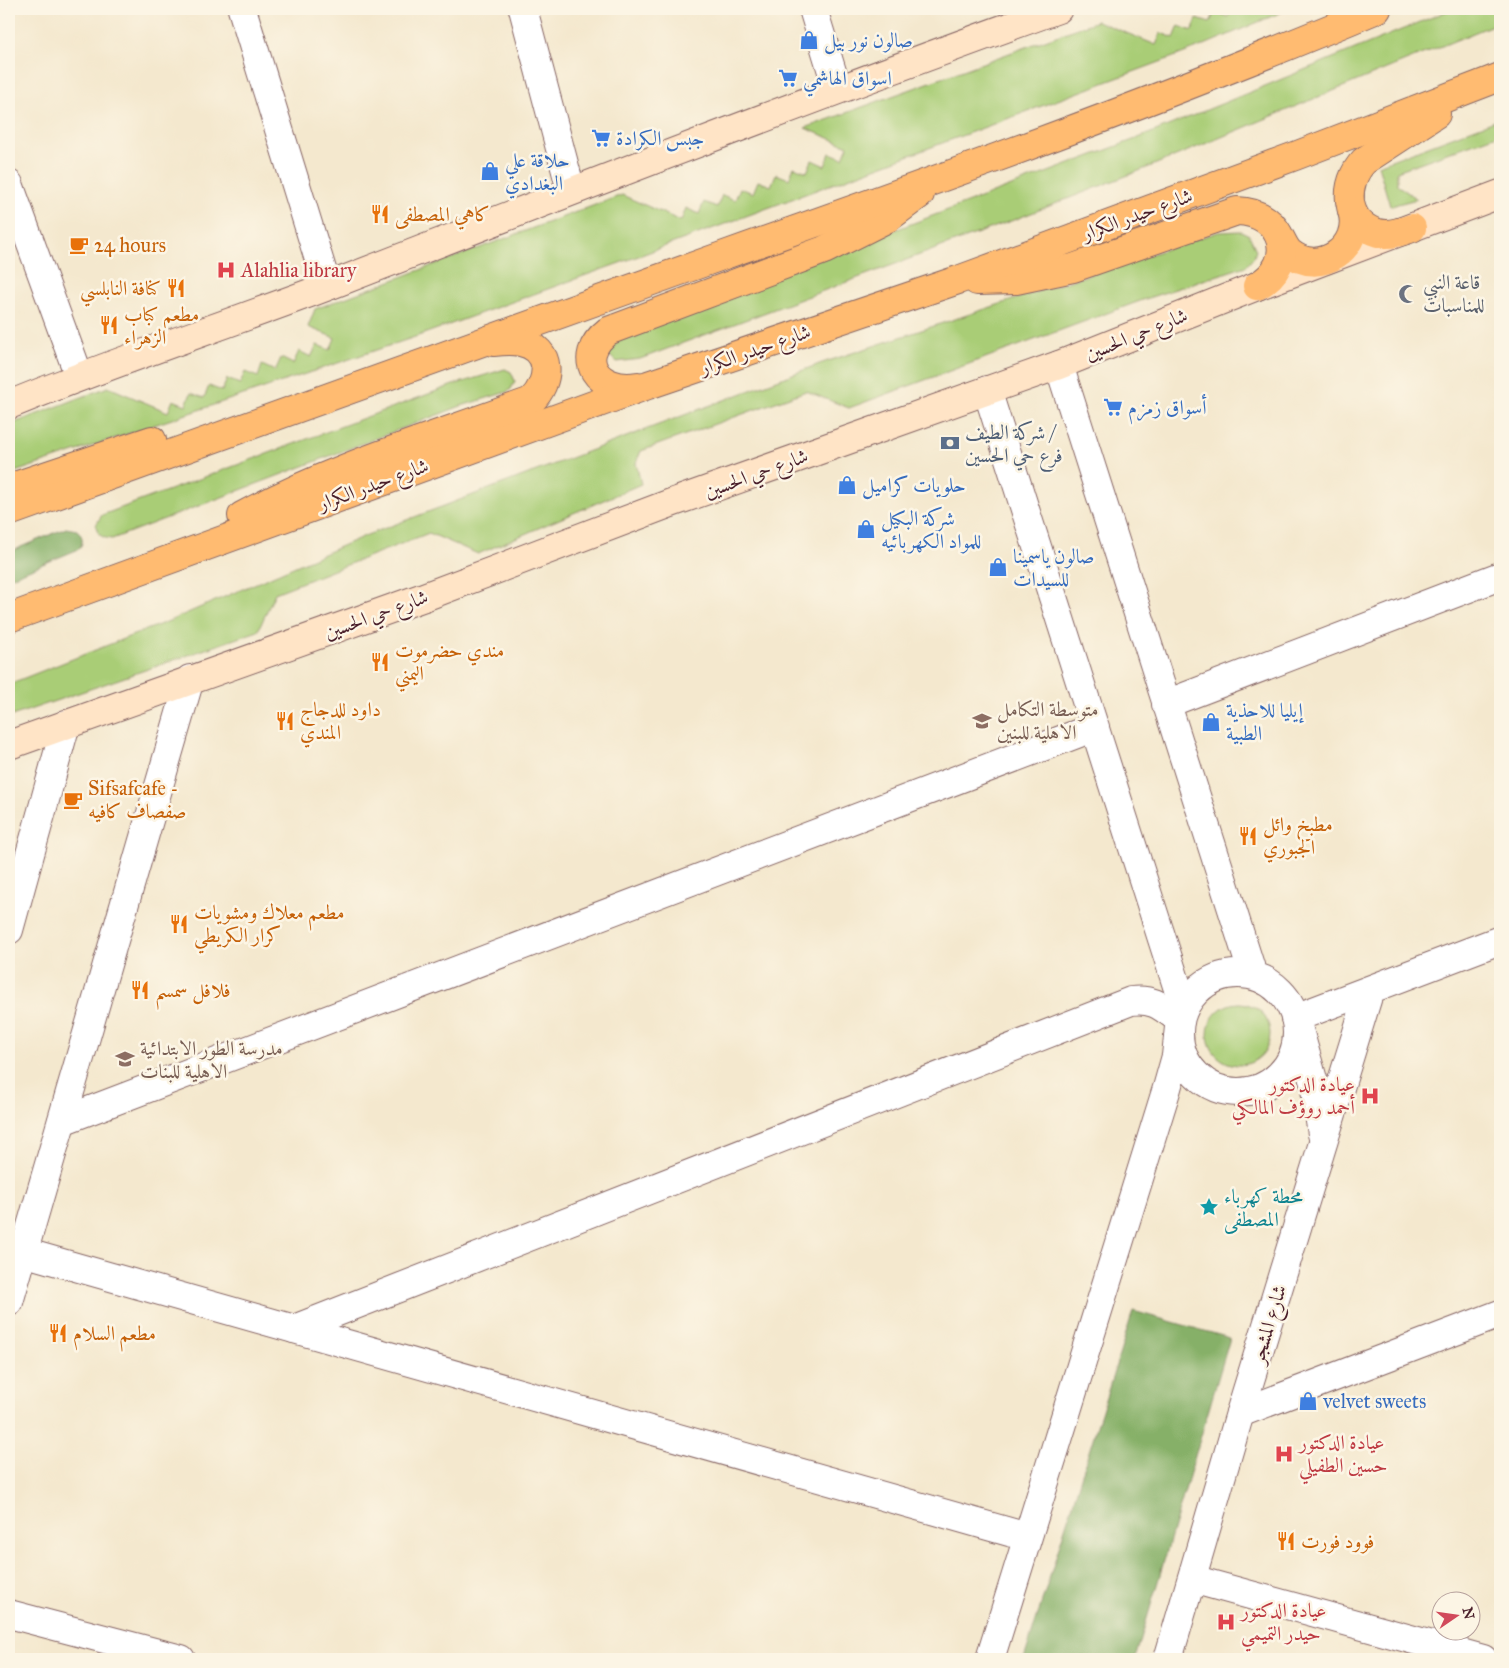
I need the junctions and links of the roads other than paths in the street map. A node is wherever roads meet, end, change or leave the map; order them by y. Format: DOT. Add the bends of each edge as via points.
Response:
graph roads {
  1 [pos="242,9"];
  2 [pos="523,9"];
  3 [pos="813,9"];
  4 [pos="1058,9"];
  5 [pos="1377,9"];
  6 [pos="1490,81"];
  7 [pos="837,88"];
  8 [pos="934,181"];
  9 [pos="9,184"];
  10 [pos="571,190"];
  11 [pos="1500,194"];
  12 [pos="1352,210"];
  13 [pos="1412,228"];
  14 [pos="1277,232"];
  15 [pos="1327,260"];
  16 [pos="958,280"];
  17 [pos="327,286"];
  18 [pos="1257,286"];
  19 [pos="466,347"];
  20 [pos="1058,365"];
  21 [pos="79,376"];
  22 [pos="648,385"];
  23 [pos="987,390"];
  24 [pos="9,405"];
  25 [pos="266,417"];
  26 [pos="9,488"];
  27 [pos="9,512"];
  28 [pos="190,550"];
  29 [pos="1500,576"];
  30 [pos="11,618"];
  31 [pos="190,679"];
  32 [pos="1166,704"];
  33 [pos="66,724"];
  34 [pos="1095,727"];
  35 [pos="9,745"];
  36 [pos="9,930"];
  37 [pos="1500,940"];
  38 [pos="1253,976"];
  39 [pos="1370,990"];
  40 [pos="1181,1019"];
  41 [pos="1296,1021"];
  42 [pos="62,1121"];
  43 [pos="1323,1143"];
  44 [pos="23,1252"];
  45 [pos="9,1302"];
  46 [pos="1500,1314"];
  47 [pos="294,1329"];
  48 [pos="1240,1413"];
  49 [pos="1027,1537"];
  50 [pos="1192,1579"];
  51 [pos="9,1614"];
  52 [pos="1486,1655"];
  53 [pos="181,1659"];
  54 [pos="990,1659"];
  55 [pos="1168,1659"];
  1 -- 17 [label="street"];
  2 -- 10 [label="street"];
  3 -- 7 [label="street"];
  4 -- 7 [label="main road"];
  5 -- 8 [label="highway" via="1242,66"];
  6 -- 12 [label="highway" via="1364,160 1349,191"];
  6 -- 16 [label="highway, شارع حيدر الكرار"];
  7 -- 10 [label="main road"];
  8 -- 19 [label="highway"];
  8 -- 22 [label="highway" via="912,203 864,232 608,331 599,338 593,348 592,361 603,382 626,388"];
  9 -- 21 [label="street"];
  10 -- 17 [label="main road"];
  11 -- 13 [label="main road, شارع حي الحسين"];
  12 -- 13 [label="highway" via="1366,228 1379,233"];
  12 -- 15 [label="highway" via="1354,229 1350,239 1345,248"];
  13 -- 15 [label="main road, شارع حي الحسين"];
  14 -- 15 [label="highway" via="1296,257 1306,261"];
  14 -- 16 [label="highway" via="1262,216 1237,211 1101,259 1045,275 987,282"];
  14 -- 18 [label="highway" via="1282,253 1279,264 1270,277"];
  15 -- 18 [label="main road, شارع حي الحسين"];
  16 -- 22 [label="highway, شارع حيدر الكرار"];
  17 -- 21 [label="main road"];
  18 -- 20 [label="main road, شارع حي الحسين"];
  19 -- 25 [label="highway"];
  19 -- 28 [label="highway" via="508,341 530,345 544,360 546,377 540,392 531,401 311,482 220,528"];
  20 -- 23 [label="main road, شارع حي الحسين"];
  20 -- 32 [label="street"];
  21 -- 24 [label="main road"];
  22 -- 28 [label="highway, شارع حيدر الكرار"];
  23 -- 31 [label="main road, شارع حي الحسين" via="672,503 424,597"];
  23 -- 34 [label="street"];
  25 -- 26 [label="highway" via="229,418 201,424"];
  25 -- 27 [label="highway"];
  28 -- 30 [label="highway, شارع حيدر الكرار"];
  29 -- 32 [label="street"];
  31 -- 33 [label="main road, شارع حي الحسين"];
  31 -- 42 [label="street"];
  32 -- 38 [label="street"];
  33 -- 35 [label="main road, شارع حي الحسين"];
  33 -- 36 [label="street"];
  34 -- 40 [label="street"];
  34 -- 42 [label="street"];
  37 -- 39 [label="street"];
  38 -- 40 [label="street" via="1236,973 1205,983 1193,994"];
  38 -- 41 [label="street" via="1280,991 1290,1004"];
  39 -- 41 [label="street"];
  39 -- 43 [label="street, شارع المشجر"];
  40 -- 41 [label="street" via="1180,1046 1186,1063 1213,1087 1231,1092 1249,1092 1266,1086 1281,1075 1297,1042"];
  40 -- 47 [label="street" via="1146,999 1131,1001"];
  40 -- 49 [label="street" via="1173,1068"];
  41 -- 43 [label="street" via="1314,1083"];
  42 -- 44 [label="street"];
  43 -- 48 [label="street, شارع المشجر"];
  44 -- 45 [label="street"];
  44 -- 47 [label="street"];
  46 -- 48 [label="street"];
  47 -- 49 [label="street"];
  48 -- 50 [label="street, شارع المشجر"];
  49 -- 54 [label="street"];
  50 -- 52 [label="street"];
  50 -- 55 [label="street, شارع المشجر"];
  51 -- 53 [label="street"];
}
